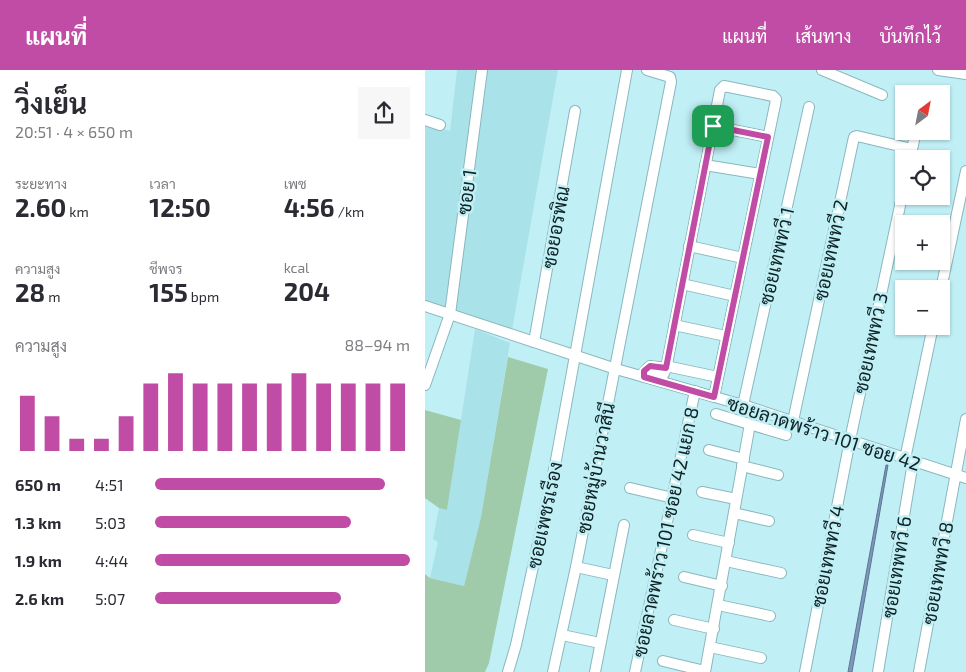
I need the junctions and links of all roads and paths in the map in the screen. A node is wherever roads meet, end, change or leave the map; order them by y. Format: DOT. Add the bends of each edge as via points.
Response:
graph roads {
  1 [pos="482,70"];
  2 [pos="627,70"];
  3 [pos="647,70"];
  4 [pos="822,70"];
  5 [pos="938,70"];
  6 [pos="945,70"];
  7 [pos="966,74"];
  8 [pos="882,95"];
  9 [pos="809,107"];
  10 [pos="575,111"];
  11 [pos="425,120"];
  12 [pos="440,125"];
  13 [pos="713,126"];
  14 [pos="768,137"];
  15 [pos="899,150"];
  16 [pos="705,165"];
  17 [pos="966,171"];
  18 [pos="760,174"];
  19 [pos="900,205"];
  20 [pos="689,246"];
  21 [pos="743,258"];
  22 [pos="943,280"];
  23 [pos="682,284"];
  24 [pos="735,296"];
  25 [pos="425,306"];
  26 [pos="450,314"];
  27 [pos="674,325"];
  28 [pos="931,335"];
  29 [pos="726,336"];
  30 [pos="534,342"];
  31 [pos="574,356"];
  32 [pos="666,367"];
  33 [pos="616,369"];
  34 [pos="718,376"];
  35 [pos="647,378"];
  36 [pos="425,385"];
  37 [pos="695,391"];
  38 [pos="714,397"];
  39 [pos="743,405"];
  40 [pos="716,414"];
  41 [pos="966,419"];
  42 [pos="793,422"];
  43 [pos="750,424"];
  44 [pos="786,435"];
  45 [pos="850,440"];
  46 [pos="709,450"];
  47 [pos="909,461"];
  48 [pos="743,463"];
  49 [pos="778,475"];
  50 [pos="954,475"];
  51 [pos="966,478"];
  52 [pos="630,488"];
  53 [pos="702,492"];
  54 [pos="673,498"];
  55 [pos="736,500"];
  56 [pos="734,513"];
  57 [pos="769,521"];
  58 [pos="624,525"];
  59 [pos="693,535"];
  60 [pos="729,544"];
  61 [pos="726,561"];
  62 [pos="576,567"];
  63 [pos="781,573"];
  64 [pos="613,576"];
  65 [pos="684,577"];
  66 [pos="722,586"];
  67 [pos="718,605"];
  68 [pos="770,616"];
  69 [pos="674,620"];
  70 [pos="713,630"];
  71 [pos="562,635"];
  72 [pos="600,643"];
  73 [pos="710,647"];
  74 [pos="761,658"];
  75 [pos="663,661"];
  76 [pos="705,671"];
  77 [pos="508,672"];
  78 [pos="553,672"];
  79 [pos="595,672"];
  80 [pos="635,672"];
  81 [pos="805,672"];
  82 [pos="878,672"];
  83 [pos="919,672"];
  1 -- 26 [label="street, ซอย 1"];
  2 -- 31 [label="street, ซอยเพชรเรือง"];
  3 -- 33 [label="street, ซอยหมู่บ้านวาสินี" via="666,74 671,82"];
  4 -- 8 [label="street"];
  5 -- 6 [label="street"];
  6 -- 7 [label="street"];
  9 -- 39 [label="street, ซอยเทพทวี 1"];
  10 -- 30 [label="street, ซอยอรพิณ"];
  11 -- 12 [label="street"];
  13 -- 14 [label="street"];
  13 -- 14 [label="street" via="722,87 746,90 775,97"];
  13 -- 16 [label="street"];
  14 -- 18 [label="street"];
  15 -- 42 [label="street, ซอยเทพทวี 2" via="854,137"];
  16 -- 18 [label="street"];
  16 -- 20 [label="street"];
  17 -- 22 [label="street"];
  18 -- 21 [label="street"];
  19 -- 45 [label="street, ซอยเทพทวี 3"];
  20 -- 21 [label="street"];
  20 -- 23 [label="street"];
  21 -- 24 [label="street"];
  23 -- 24 [label="street"];
  23 -- 27 [label="street"];
  24 -- 29 [label="street"];
  25 -- 26 [label="street, ซอยลาดพร้าว 101 ซอย 42"];
  26 -- 30 [label="street, ซอยลาดพร้าว 101 ซอย 42"];
  26 -- 36 [label="street, ซอย 1"];
  27 -- 29 [label="street"];
  27 -- 32 [label="street"];
  28 -- 47 [label="street, ซอยเทพทวี 6"];
  29 -- 34 [label="street"];
  30 -- 31 [label="street, ซอยลาดพร้าว 101 ซอย 42"];
  31 -- 33 [label="street, ซอยลาดพร้าว 101 ซอย 42"];
  31 -- 77 [label="street, ซอยเพชรเรือง" via="556,460"];
  32 -- 34 [label="street"];
  32 -- 35 [label="street" via="663,375 651,374"];
  33 -- 35 [label="street, ซอยลาดพร้าว 101 ซอย 42"];
  33 -- 62 [label="street, ซอยหมู่บ้านวาสินี"];
  34 -- 38 [label="street"];
  35 -- 37 [label="street, ซอยลาดพร้าว 101 ซอย 42"];
  37 -- 38 [label="street, ซอยลาดพร้าว 101 ซอย 42"];
  37 -- 54 [label="street, ซอยลาดพร้าว 101 ซอย 42 แยก 8"];
  38 -- 39 [label="street, ซอยลาดพร้าว 101 ซอย 42"];
  39 -- 42 [label="street, ซอยลาดพร้าว 101 ซอย 42"];
  40 -- 43 [label="street"];
  41 -- 50 [label="street, ซอยเทพทวี 8"];
  42 -- 45 [label="street, ซอยลาดพร้าว 101 ซอย 42"];
  43 -- 44 [label="street"];
  43 -- 48 [label="street"];
  45 -- 47 [label="street, ซอยลาดพร้าว 101 ซอย 42"];
  45 -- 81 [label="street, ซอยเทพทวี 4"];
  46 -- 48 [label="street"];
  47 -- 50 [label="street, ซอยลาดพร้าว 101 ซอย 42"];
  47 -- 82 [label="street, ซอยเทพทวี 6"];
  48 -- 49 [label="street"];
  48 -- 55 [label="street"];
  50 -- 51 [label="street, ซอยลาดพร้าว 101 ซอย 42"];
  50 -- 83 [label="street, ซอยเทพทวี 8"];
  52 -- 54 [label="street"];
  53 -- 55 [label="street"];
  54 -- 80 [label="street, ซอยลาดพร้าว 101 ซอย 42 แยก 8"];
  55 -- 56 [label="street"];
  56 -- 57 [label="street"];
  56 -- 60 [label="street"];
  58 -- 64 [label="street, ซอยหมู่บ้านวาสินี"];
  59 -- 60 [label="street"];
  60 -- 61 [label="street"];
  61 -- 63 [label="street"];
  61 -- 66 [label="street"];
  62 -- 64 [label="street"];
  62 -- 71 [label="street, ซอยหมู่บ้านวาสินี"];
  64 -- 72 [label="street, ซอยหมู่บ้านวาสินี"];
  65 -- 66 [label="street"];
  66 -- 67 [label="street"];
  67 -- 68 [label="street"];
  67 -- 70 [label="street"];
  69 -- 70 [label="street"];
  70 -- 73 [label="street"];
  71 -- 72 [label="street"];
  71 -- 78 [label="street, ซอยหมู่บ้านวาสินี"];
  72 -- 79 [label="street, ซอยหมู่บ้านวาสินี"];
  73 -- 74 [label="street"];
  73 -- 76 [label="street"];
  75 -- 76 [label="street"];
}
